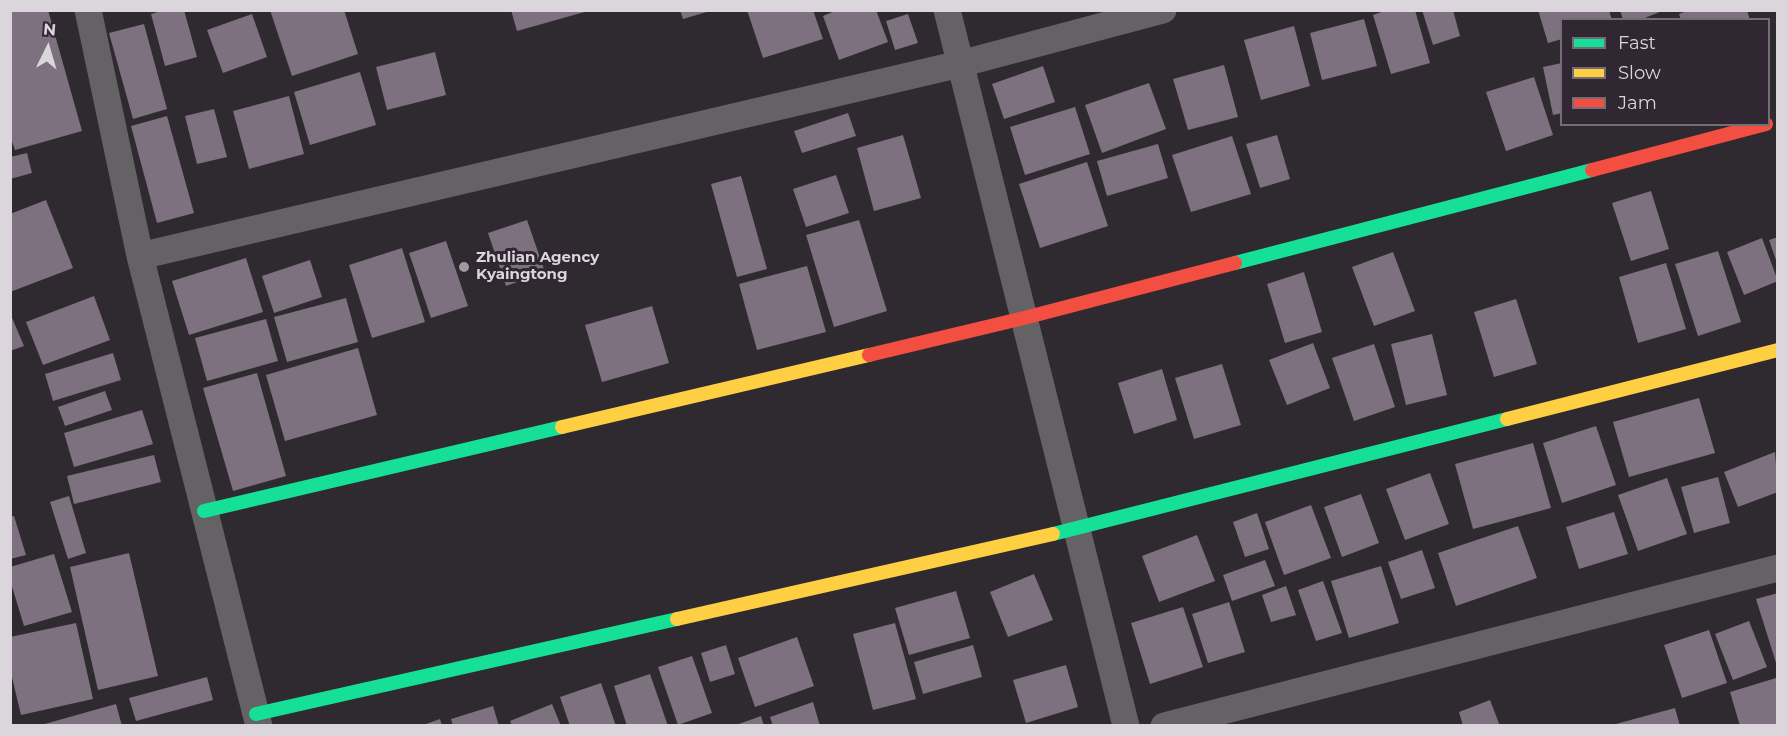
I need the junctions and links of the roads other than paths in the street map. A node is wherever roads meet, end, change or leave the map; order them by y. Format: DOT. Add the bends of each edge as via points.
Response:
graph roads {
  1 [pos="88,10"];
  2 [pos="947,10"];
  3 [pos="1163,10"];
  4 [pos="960,64"];
  5 [pos="1759,126"];
  6 [pos="140,256"];
  7 [pos="1024,318"];
  8 [pos="1778,350"];
  9 [pos="204,511"];
  10 [pos="1077,529"];
  11 [pos="1778,568"];
  12 [pos="257,720"];
  13 [pos="1126,726"];
  14 [pos="1164,726"];
  1 -- 6 [label="street"];
  2 -- 4 [label="street"];
  3 -- 4 [label="street"];
  4 -- 6 [label="street"];
  4 -- 7 [label="street"];
  5 -- 7 [label="street"];
  6 -- 9 [label="street"];
  7 -- 9 [label="street"];
  7 -- 10 [label="street"];
  8 -- 10 [label="street"];
  9 -- 12 [label="street"];
  10 -- 12 [label="street"];
  10 -- 13 [label="street"];
  11 -- 14 [label="street"];
}
